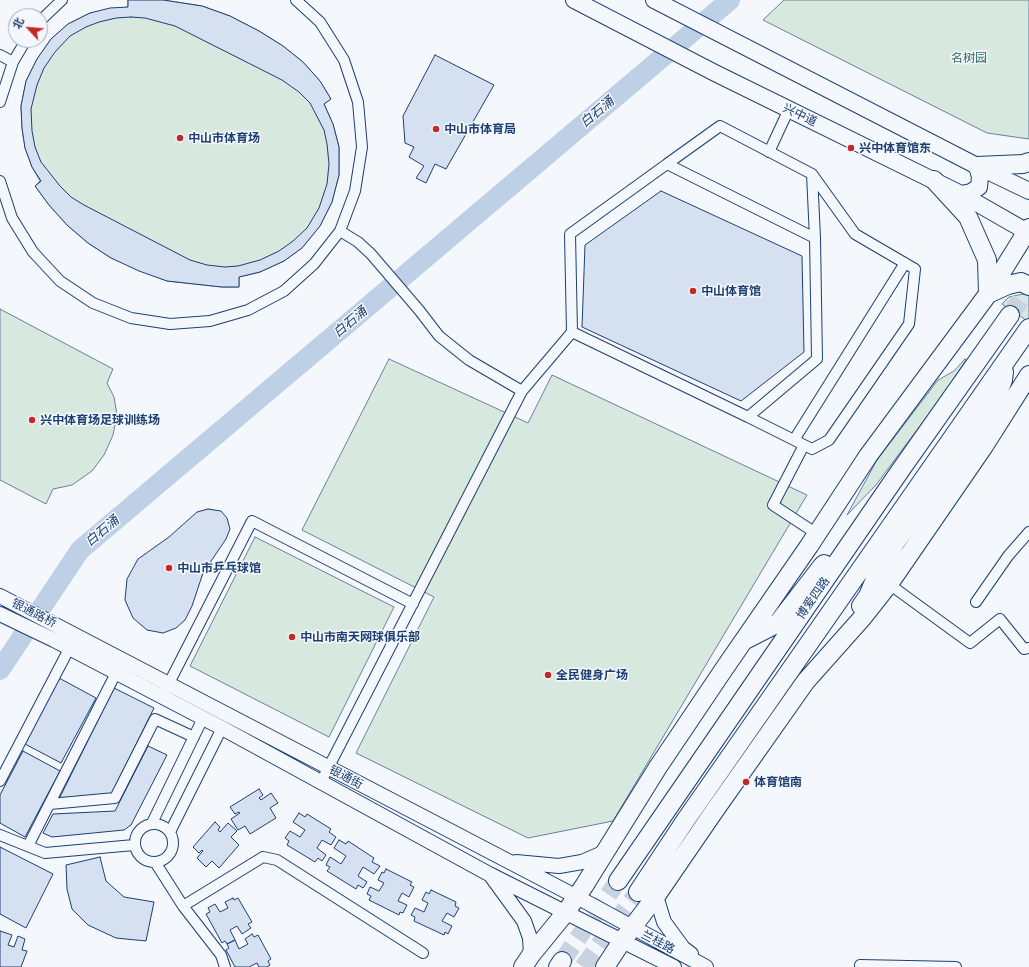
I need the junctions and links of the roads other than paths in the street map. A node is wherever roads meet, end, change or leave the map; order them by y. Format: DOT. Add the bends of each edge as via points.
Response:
graph roads {
  1 [pos="62,0"];
  2 [pos="296,0"];
  3 [pos="574,0"];
  4 [pos="662,2"];
  5 [pos="48,13"];
  6 [pos="22,48"];
  7 [pos="0,55"];
  8 [pos="14,62"];
  9 [pos="0,102"];
  10 [pos="789,109"];
  11 [pos="769,152"];
  12 [pos="1029,162"];
  13 [pos="667,164"];
  14 [pos="977,166"];
  15 [pos="812,174"];
  16 [pos="934,180"];
  17 [pos="0,181"];
  18 [pos="1029,191"];
  19 [pos="961,194"];
  20 [pos="340,231"];
  21 [pos="1028,231"];
  22 [pos="815,238"];
  23 [pos="905,263"];
  24 [pos="1029,286"];
  25 [pos="988,294"];
  26 [pos="1010,315"];
  27 [pos="1029,328"];
  28 [pos="572,332"];
  29 [pos="1004,364"];
  30 [pos="1029,374"];
  31 [pos="522,392"];
  32 [pos="748,417"];
  33 [pos="794,440"];
  34 [pos="804,445"];
  35 [pos="1029,532"];
  36 [pos="817,534"];
  37 [pos="844,553"];
  38 [pos="889,584"];
  39 [pos="3,598"];
  40 [pos="976,602"];
  41 [pos="413,604"];
  42 [pos="0,614"];
  43 [pos="60,627"];
  44 [pos="54,640"];
  45 [pos="742,642"];
  46 [pos="1029,648"];
  47 [pos="69,649"];
  48 [pos="116,673"];
  49 [pos="806,680"];
  50 [pos="165,690"];
  51 [pos="203,718"];
  52 [pos="222,728"];
  53 [pos="194,737"];
  54 [pos="329,768"];
  55 [pos="0,781"];
  56 [pos="322,782"];
  57 [pos="50,804"];
  58 [pos="152,823"];
  59 [pos="170,832"];
  60 [pos="0,835"];
  61 [pos="134,844"];
  62 [pos="28,846"];
  63 [pos="605,852"];
  64 [pos="502,859"];
  65 [pos="155,862"];
  66 [pos="489,874"];
  67 [pos="618,881"];
  68 [pos="638,892"];
  69 [pos="656,896"];
  70 [pos="577,897"];
  71 [pos="183,906"];
  72 [pos="566,912"];
  73 [pos="627,935"];
  74 [pos="423,953"];
  75 [pos="527,961"];
  76 [pos="225,967"];
  77 [pos="605,967"];
  78 [pos="674,967"];
  79 [pos="706,967"];
  80 [pos="860,967"];
  81 [pos="956,967"];
  1 -- 5 [label="street"];
  2 -- 20 [label="street" via="320,22 344,60 358,102 362,147 355,191"];
  3 -- 10 [label="main road, 兴中道"];
  4 -- 14 [label="main road"];
  6 -- 8 [label="street"];
  7 -- 8 [label="street"];
  8 -- 9 [label="street"];
  10 -- 11 [label="street"];
  10 -- 16 [label="main road, 兴中道"];
  11 -- 13 [label="street" via="720,126"];
  11 -- 15 [label="street"];
  12 -- 14 [label="highway"];
  13 -- 22 [label="street"];
  13 -- 28 [label="street" via="570,234"];
  14 -- 18 [label="main road"];
  14 -- 19 [label="main road" via="979,187"];
  15 -- 22 [label="street"];
  15 -- 23 [label="street" via="855,234"];
  16 -- 19 [label="main road, 兴中道"];
  16 -- 25 [label="highway" via="968,217 987,260"];
  17 -- 20 [label="street" via="12,218 33,252 60,281 93,303 124,316 170,324 210,322 248,310 284,291 314,264"];
  19 -- 21 [label="main road, 兴中道"];
  20 -- 31 [label="street" via="358,242 385,270 439,336 469,360"];
  21 -- 25 [label="highway"];
  22 -- 32 [label="street" via="817,359"];
  23 -- 33 [label="street"];
  23 -- 34 [label="street" via="915,269 909,324 829,440 812,449"];
  24 -- 25 [label="highway" via="1021,282"];
  25 -- 36 [label="highway" via="868,456"];
  26 -- 37 [label="highway, 博爱四路"];
  27 -- 29 [label="highway, 博爱四路"];
  28 -- 31 [label="street"];
  28 -- 32 [label="street"];
  29 -- 49 [label="highway" via="1003,380 996,398 979,427 895,543 854,618 817,661"];
  29 -- 68 [label="highway, 博爱四路"];
  30 -- 38 [label="highway" via="984,446"];
  31 -- 41 [label="street"];
  32 -- 33 [label="street"];
  33 -- 34 [label="street"];
  34 -- 36 [label="street" via="773,505"];
  35 -- 40 [label="street" via="1008,556"];
  36 -- 45 [label="highway"];
  37 -- 45 [label="highway" via="822,566 778,623"];
  37 -- 67 [label="highway, 博爱四路"];
  38 -- 46 [label="street" via="970,643 1000,619 1024,649"];
  38 -- 49 [label="highway"];
  39 -- 43 [label="street, 银通路桥"];
  41 -- 50 [label="street" via="252,521"];
  41 -- 54 [label="street"];
  42 -- 44 [label="street, 银通路桥"];
  43 -- 50 [label="street, 银通街"];
  44 -- 47 [label="street, 银通街"];
  45 -- 63 [label="highway" via="658,766"];
  47 -- 48 [label="street, 银通街"];
  47 -- 55 [label="street"];
  48 -- 50 [label="street, 银通街"];
  48 -- 57 [label="street"];
  49 -- 69 [label="highway"];
  50 -- 51 [label="street, 银通街"];
  50 -- 54 [label="street, 银通街"];
  51 -- 52 [label="street, 银通街"];
  51 -- 53 [label="street"];
  52 -- 56 [label="street, 银通街"];
  52 -- 59 [label="street"];
  53 -- 57 [label="street" via="155,719 115,798"];
  53 -- 58 [label="street"];
  54 -- 56 [label="street"];
  54 -- 64 [label="street, 银通街"];
  56 -- 66 [label="street, 银通街"];
  57 -- 62 [label="street"];
  58 -- 59 [label="street" via="162,825"];
  58 -- 61 [label="street" via="141,828"];
  59 -- 65 [label="street" via="173,838 171,851 162,861"];
  60 -- 62 [label="street"];
  61 -- 62 [label="street" via="45,853"];
  61 -- 65 [label="street" via="139,856 149,862"];
  63 -- 64 [label="street" via="582,862 559,866 518,863"];
  63 -- 70 [label="highway"];
  64 -- 70 [label="street, 银通街"];
  65 -- 71 [label="street"];
  66 -- 72 [label="street, 银通街"];
  66 -- 75 [label="street" via="524,921 530,938"];
  69 -- 73 [label="highway"];
  69 -- 79 [label="street" via="664,922 683,948"];
  70 -- 72 [label="highway"];
  70 -- 73 [label="street, 银通街"];
  71 -- 74 [label="street" via="263,857 277,860"];
  71 -- 76 [label="street" via="221,955"];
  72 -- 73 [label="street, 银通街"];
  72 -- 75 [label="highway"];
  73 -- 77 [label="highway"];
  73 -- 78 [label="street, 兰桂路"];
  73 -- 79 [label="street, 兰桂路"];
  80 -- 81 [label="street"];
}
